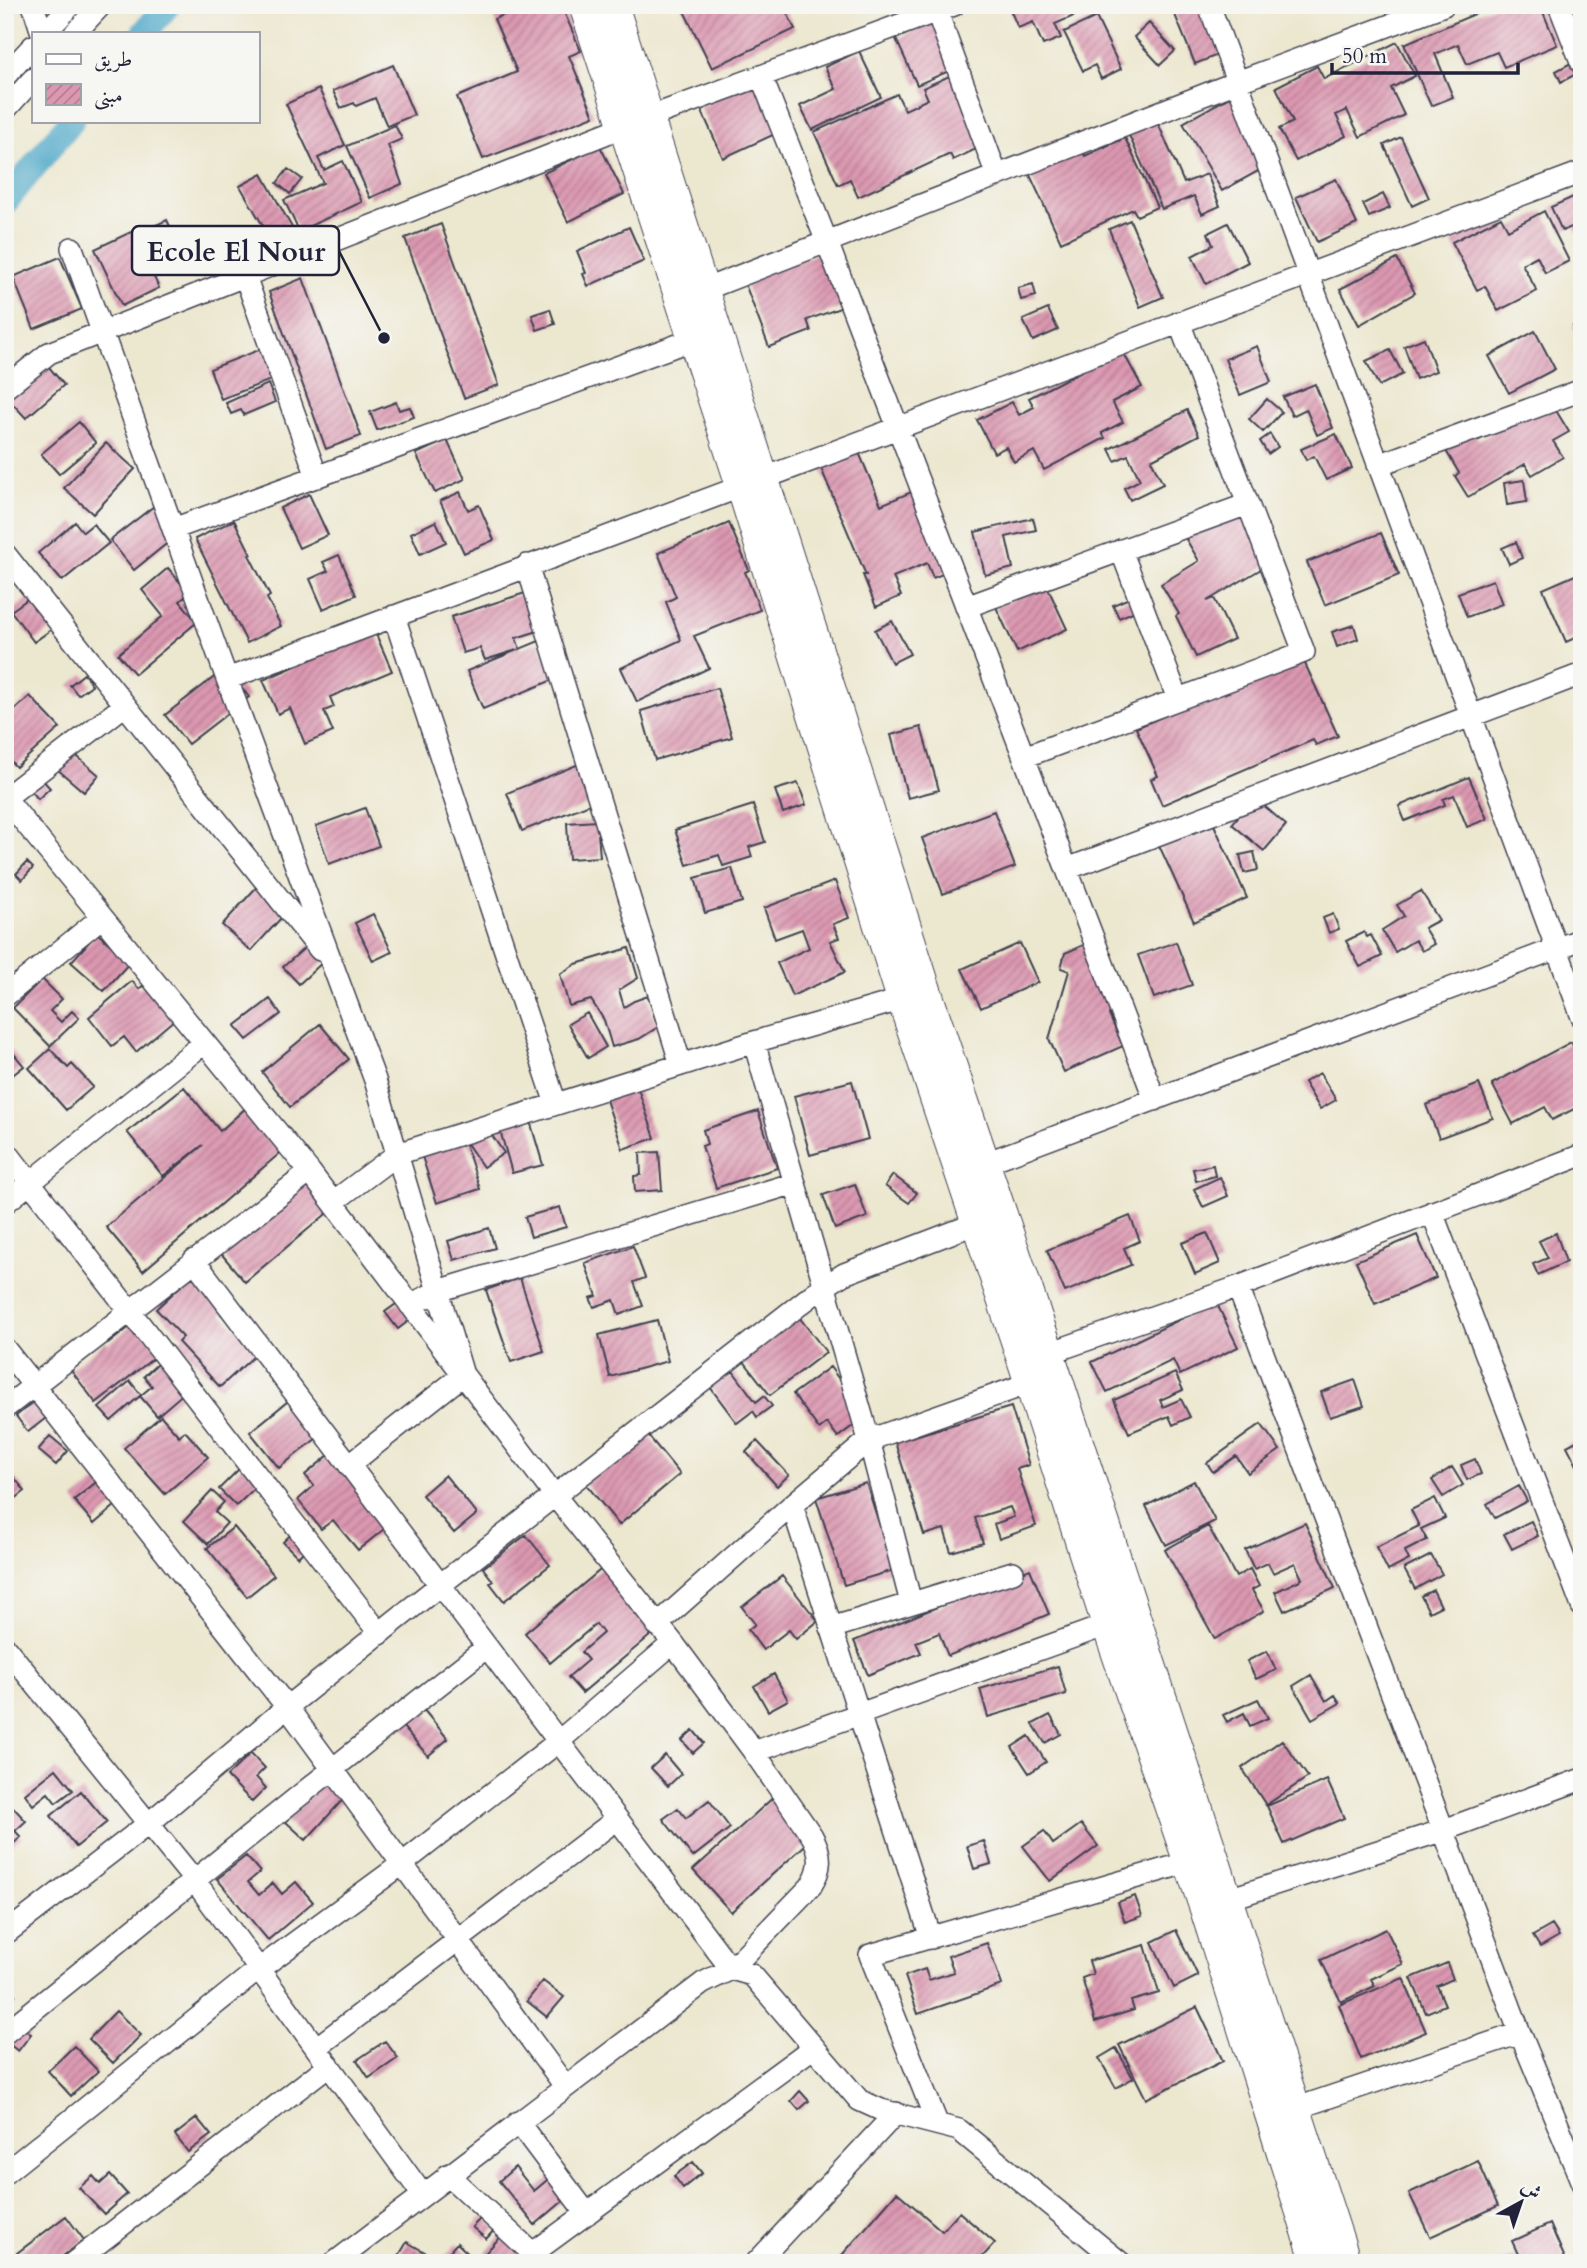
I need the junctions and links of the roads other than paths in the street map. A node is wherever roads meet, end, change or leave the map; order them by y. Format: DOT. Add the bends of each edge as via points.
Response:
graph roads {
  1 [pos="33,5"];
  2 [pos="71,5"];
  3 [pos="100,5"];
  4 [pos="584,5"];
  5 [pos="613,5"];
  6 [pos="1209,5"];
  7 [pos="1444,5"];
  8 [pos="1559,5"];
  9 [pos="945,8"];
  10 [pos="898,15"];
  11 [pos="43,32"];
  12 [pos="44,32"];
  13 [pos="76,32"];
  14 [pos="32,47"];
  15 [pos="1582,64"];
  16 [pos="5,76"];
  17 [pos="761,76"];
  18 [pos="32,80"];
  19 [pos="1237,82"];
  20 [pos="5,110"];
  21 [pos="638,122"];
  22 [pos="1582,172"];
  23 [pos="997,176"];
  24 [pos="827,242"];
  25 [pos="72,248"];
  26 [pos="1308,274"];
  27 [pos="245,276"];
  28 [pos="693,294"];
  29 [pos="1179,322"];
  30 [pos="103,332"];
  31 [pos="694,339"];
  32 [pos="5,388"];
  33 [pos="1581,391"];
  34 [pos="897,426"];
  35 [pos="1378,465"];
  36 [pos="317,477"];
  37 [pos="752,481"];
  38 [pos="1248,505"];
  39 [pos="173,529"];
  40 [pos="1121,551"];
  41 [pos="5,554"];
  42 [pos="527,565"];
  43 [pos="967,607"];
  44 [pos="394,615"];
  45 [pos="1582,674"];
  46 [pos="227,679"];
  47 [pos="1178,699"];
  48 [pos="125,705"];
  49 [pos="1471,717"];
  50 [pos="1024,757"];
  51 [pos="5,798"];
  52 [pos="1067,869"];
  53 [pos="102,917"];
  54 [pos="1582,939"];
  55 [pos="1556,949"];
  56 [pos="332,965"];
  57 [pos="5,996"];
  58 [pos="915,996"];
  59 [pos="1582,1017"];
  60 [pos="754,1042"];
  61 [pos="204,1043"];
  62 [pos="681,1065"];
  63 [pos="1155,1100"];
  64 [pos="556,1104"];
  65 [pos="5,1150"];
  66 [pos="397,1154"];
  67 [pos="1582,1155"];
  68 [pos="973,1168"];
  69 [pos="310,1172"];
  70 [pos="31,1183"];
  71 [pos="795,1184"];
  72 [pos="333,1202"];
  73 [pos="5,1203"];
  74 [pos="1432,1212"];
  75 [pos="977,1223"];
  76 [pos="194,1261"];
  77 [pos="825,1287"];
  78 [pos="1238,1287"];
  79 [pos="438,1291"];
  80 [pos="410,1305"];
  81 [pos="130,1310"];
  82 [pos="5,1349"];
  83 [pos="1039,1368"];
  84 [pos="463,1375"];
  85 [pos="34,1385"];
  86 [pos="5,1408"];
  87 [pos="869,1440"];
  88 [pos="349,1465"];
  89 [pos="555,1496"];
  90 [pos="792,1505"];
  91 [pos="1013,1572"];
  92 [pos="440,1585"];
  93 [pos="911,1603"];
  94 [pos="1582,1606"];
  95 [pos="1120,1620"];
  96 [pos="657,1625"];
  97 [pos="831,1628"];
  98 [pos="380,1633"];
  99 [pos="673,1643"];
  100 [pos="5,1647"];
  101 [pos="487,1647"];
  102 [pos="287,1707"];
  103 [pos="860,1713"];
  104 [pos="559,1741"];
  105 [pos="754,1752"];
  106 [pos="331,1768"];
  107 [pos="1582,1779"];
  108 [pos="617,1819"];
  109 [pos="148,1824"];
  110 [pos="1444,1830"];
  111 [pos="1189,1862"];
  112 [pos="402,1864"];
  113 [pos="195,1881"];
  114 [pos="1216,1903"];
  115 [pos="8,1926"];
  116 [pos="931,1938"];
  117 [pos="458,1940"];
  118 [pos="259,1969"];
  119 [pos="731,1969"];
  120 [pos="1520,2032"];
  121 [pos="5,2033"];
  122 [pos="814,2047"];
  123 [pos="323,2056"];
  124 [pos="565,2086"];
  125 [pos="896,2113"];
  126 [pos="1283,2113"];
  127 [pos="518,2122"];
  128 [pos="937,2123"];
  129 [pos="5,2173"];
  130 [pos="448,2175"];
  131 [pos="1582,2183"];
  132 [pos="422,2194"];
  133 [pos="587,2214"];
  134 [pos="538,2258"];
  135 [pos="345,2259"];
  136 [pos="73,2263"];
  137 [pos="756,2263"];
  138 [pos="1121,2263"];
  139 [pos="1317,2263"];
  140 [pos="1346,2263"];
  1 -- 11 [label="street"];
  2 -- 12 [label="street"];
  3 -- 13 [label="street"];
  4 -- 21 [label="main road"];
  5 -- 21 [label="main road"];
  6 -- 19 [label="street"];
  7 -- 19 [label="street"];
  8 -- 15 [label="street"];
  9 -- 10 [label="street"];
  9 -- 23 [label="street"];
  10 -- 17 [label="street"];
  14 -- 16 [label="street"];
  17 -- 21 [label="street"];
  17 -- 24 [label="street"];
  18 -- 20 [label="street"];
  19 -- 23 [label="street"];
  19 -- 26 [label="street"];
  21 -- 27 [label="street"];
  21 -- 28 [label="main road"];
  22 -- 26 [label="street"];
  23 -- 24 [label="street"];
  24 -- 28 [label="street"];
  24 -- 34 [label="street"];
  25 -- 30 [label="street"];
  26 -- 29 [label="street"];
  26 -- 35 [label="street"];
  27 -- 30 [label="street"];
  27 -- 36 [label="street"];
  28 -- 31 [label="main road"];
  28 -- 37 [label="main road"];
  29 -- 34 [label="street"];
  29 -- 38 [label="street"];
  30 -- 32 [label="street" via="49,354"];
  30 -- 39 [label="street"];
  31 -- 36 [label="street"];
  31 -- 37 [label="main road"];
  33 -- 35 [label="street"];
  34 -- 37 [label="street"];
  34 -- 43 [label="street"];
  35 -- 49 [label="street"];
  36 -- 39 [label="street"];
  37 -- 42 [label="street"];
  37 -- 58 [label="main road"];
  38 -- 40 [label="street"];
  38 -- 47 [label="street" via="1304,652"];
  39 -- 46 [label="street"];
  40 -- 43 [label="street"];
  40 -- 47 [label="street"];
  41 -- 48 [label="street"];
  42 -- 44 [label="street"];
  42 -- 62 [label="street"];
  43 -- 50 [label="street"];
  44 -- 46 [label="street"];
  44 -- 64 [label="street"];
  45 -- 49 [label="street"];
  46 -- 56 [label="street"];
  47 -- 50 [label="street"];
  48 -- 51 [label="street"];
  48 -- 56 [label="street"];
  49 -- 52 [label="street"];
  49 -- 55 [label="street"];
  50 -- 52 [label="street"];
  51 -- 53 [label="street"];
  52 -- 63 [label="street"];
  53 -- 57 [label="street"];
  53 -- 61 [label="street"];
  54 -- 55 [label="street"];
  55 -- 59 [label="street"];
  55 -- 63 [label="street"];
  56 -- 66 [label="street"];
  58 -- 60 [label="street"];
  58 -- 68 [label="main road"];
  60 -- 62 [label="street"];
  60 -- 71 [label="street"];
  61 -- 69 [label="street"];
  61 -- 70 [label="street"];
  62 -- 64 [label="street"];
  63 -- 68 [label="street"];
  64 -- 66 [label="street"];
  65 -- 70 [label="street"];
  66 -- 72 [label="street"];
  66 -- 79 [label="street"];
  67 -- 74 [label="street"];
  68 -- 75 [label="main road"];
  68 -- 83 [label="main road"];
  69 -- 72 [label="street"];
  69 -- 76 [label="street"];
  70 -- 73 [label="street"];
  70 -- 81 [label="street"];
  71 -- 77 [label="street"];
  71 -- 79 [label="street"];
  72 -- 80 [label="street"];
  74 -- 78 [label="street"];
  74 -- 94 [label="street"];
  75 -- 77 [label="street" via="845,1274"];
  75 -- 83 [label="main road"];
  76 -- 81 [label="street"];
  76 -- 88 [label="street"];
  77 -- 87 [label="street"];
  77 -- 89 [label="street"];
  78 -- 83 [label="street"];
  78 -- 110 [label="street"];
  79 -- 80 [label="street"];
  79 -- 84 [label="street"];
  80 -- 84 [label="street"];
  81 -- 85 [label="street"];
  81 -- 98 [label="street"];
  82 -- 85 [label="street"];
  83 -- 87 [label="street"];
  83 -- 95 [label="main road"];
  84 -- 88 [label="street"];
  84 -- 89 [label="street"];
  85 -- 86 [label="street"];
  85 -- 102 [label="street"];
  87 -- 90 [label="street"];
  87 -- 93 [label="street"];
  88 -- 92 [label="street"];
  89 -- 92 [label="street"];
  89 -- 96 [label="street"];
  90 -- 96 [label="street"];
  90 -- 97 [label="street"];
  91 -- 93 [label="street"];
  92 -- 98 [label="street"];
  92 -- 101 [label="street"];
  93 -- 97 [label="street"];
  95 -- 103 [label="street"];
  95 -- 111 [label="main road"];
  95 -- 114 [label="main road"];
  96 -- 99 [label="street"];
  97 -- 103 [label="street"];
  98 -- 102 [label="street"];
  99 -- 104 [label="street"];
  99 -- 105 [label="street"];
  100 -- 109 [label="street"];
  101 -- 104 [label="street"];
  101 -- 106 [label="street"];
  102 -- 106 [label="street"];
  102 -- 109 [label="street"];
  103 -- 105 [label="street"];
  103 -- 116 [label="street"];
  104 -- 108 [label="street"];
  104 -- 112 [label="street"];
  105 -- 119 [label="street" via="812,1836 820,1864 811,1886"];
  106 -- 112 [label="street"];
  106 -- 113 [label="street"];
  107 -- 110 [label="street"];
  108 -- 117 [label="street"];
  108 -- 119 [label="street"];
  109 -- 113 [label="street"];
  109 -- 115 [label="street"];
  110 -- 114 [label="street"];
  110 -- 120 [label="street"];
  111 -- 114 [label="main road"];
  111 -- 116 [label="street"];
  112 -- 117 [label="street"];
  112 -- 118 [label="street"];
  113 -- 118 [label="street"];
  113 -- 121 [label="street"];
  114 -- 126 [label="main road"];
  116 -- 128 [label="street" via="870,1955"];
  117 -- 123 [label="street"];
  117 -- 124 [label="street"];
  118 -- 123 [label="street"];
  118 -- 129 [label="street"];
  119 -- 122 [label="street" via="752,1975"];
  119 -- 124 [label="street" via="703,1983"];
  120 -- 126 [label="street"];
  120 -- 131 [label="street"];
  122 -- 125 [label="street" via="859,2100"];
  122 -- 133 [label="street"];
  123 -- 132 [label="street"];
  123 -- 136 [label="street"];
  124 -- 127 [label="street"];
  125 -- 128 [label="street"];
  125 -- 137 [label="street"];
  126 -- 139 [label="main road"];
  126 -- 140 [label="main road"];
  127 -- 130 [label="street"];
  127 -- 133 [label="street"];
  128 -- 138 [label="street" via="959,2130 988,2151"];
  130 -- 132 [label="street"];
  130 -- 134 [label="street"];
  132 -- 135 [label="street"];
  133 -- 134 [label="street"];
}
